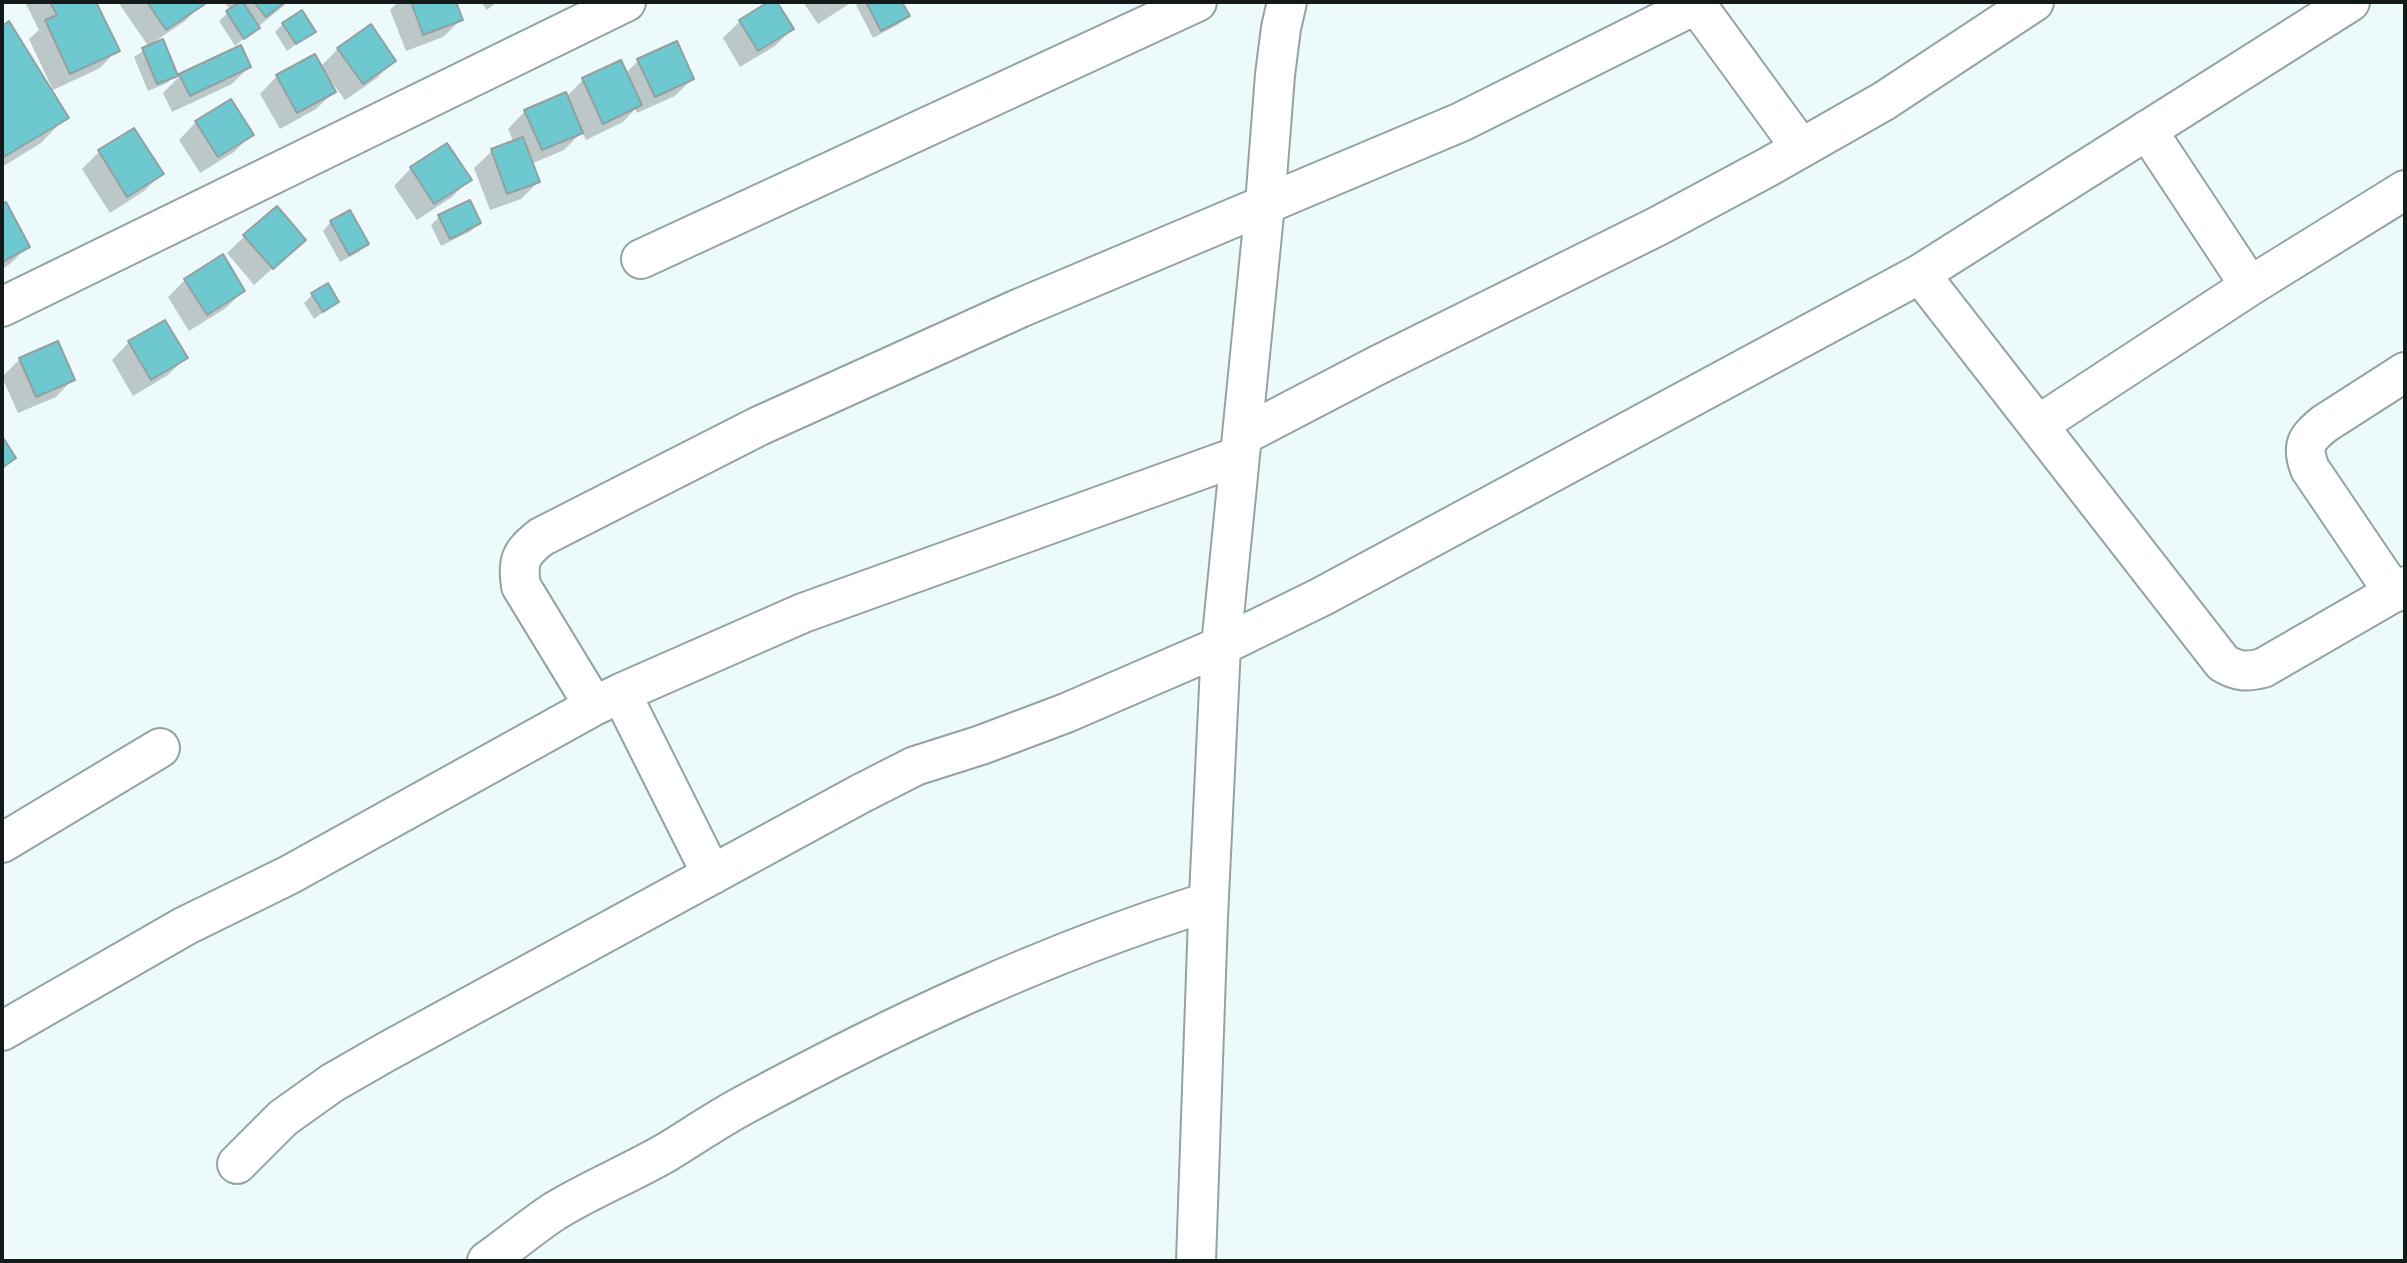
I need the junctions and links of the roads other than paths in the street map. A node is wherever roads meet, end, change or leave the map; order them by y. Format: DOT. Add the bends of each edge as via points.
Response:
graph roads {
  1 [pos="1197,2"];
  2 [pos="1287,2"];
  3 [pos="2034,2"];
  4 [pos="2350,2"];
  5 [pos="1699,3"];
  6 [pos="611,5"];
  7 [pos="2147,130"];
  8 [pos="1801,148"];
  9 [pos="2405,190"];
  10 [pos="1265,204"];
  11 [pos="641,259"];
  12 [pos="1920,274"];
  13 [pos="2250,286"];
  14 [pos="2,307"];
  15 [pos="2405,372"];
  16 [pos="2038,425"];
  17 [pos="1241,446"];
  18 [pos="2400,589"];
  19 [pos="1221,646"];
  20 [pos="607,699"];
  21 [pos="160,748"];
  22 [pos="2,843"];
  23 [pos="712,875"];
  24 [pos="1208,902"];
  25 [pos="2,1031"];
  26 [pos="237,1164"];
  27 [pos="487,1261"];
  28 [pos="1196,1261"];
  1 -- 11 [label="street"];
  2 -- 10 [label="street" via="1275,75"];
  3 -- 8 [label="street" via="1884,101"];
  4 -- 7 [label="street"];
  5 -- 8 [label="street"];
  5 -- 10 [label="street" via="1461,122"];
  6 -- 14 [label="street"];
  7 -- 12 [label="street"];
  7 -- 13 [label="street"];
  8 -- 17 [label="street" via="1658,226 1378,365"];
  9 -- 13 [label="street"];
  10 -- 17 [label="street"];
  10 -- 20 [label="street" via="759,426 541,537 523,555 518,568 521,586"];
  12 -- 16 [label="street"];
  12 -- 19 [label="street" via="1321,597"];
  13 -- 16 [label="street"];
  15 -- 18 [label="street" via="2312,433 2304,453 2311,469"];
  16 -- 18 [label="street" via="2214,652 2233,670 2263,668"];
  17 -- 19 [label="street"];
  17 -- 20 [label="street" via="803,613"];
  19 -- 23 [label="street" via="1066,713 915,766"];
  19 -- 24 [label="street"];
  20 -- 23 [label="street"];
  20 -- 25 [label="street" via="289,875 185,926"];
  21 -- 22 [label="street"];
  23 -- 26 [label="street" via="332,1083 284,1118"];
  24 -- 27 [label="street" via="1052,956 873,1039 593,1189"];
  24 -- 28 [label="street"];
}
